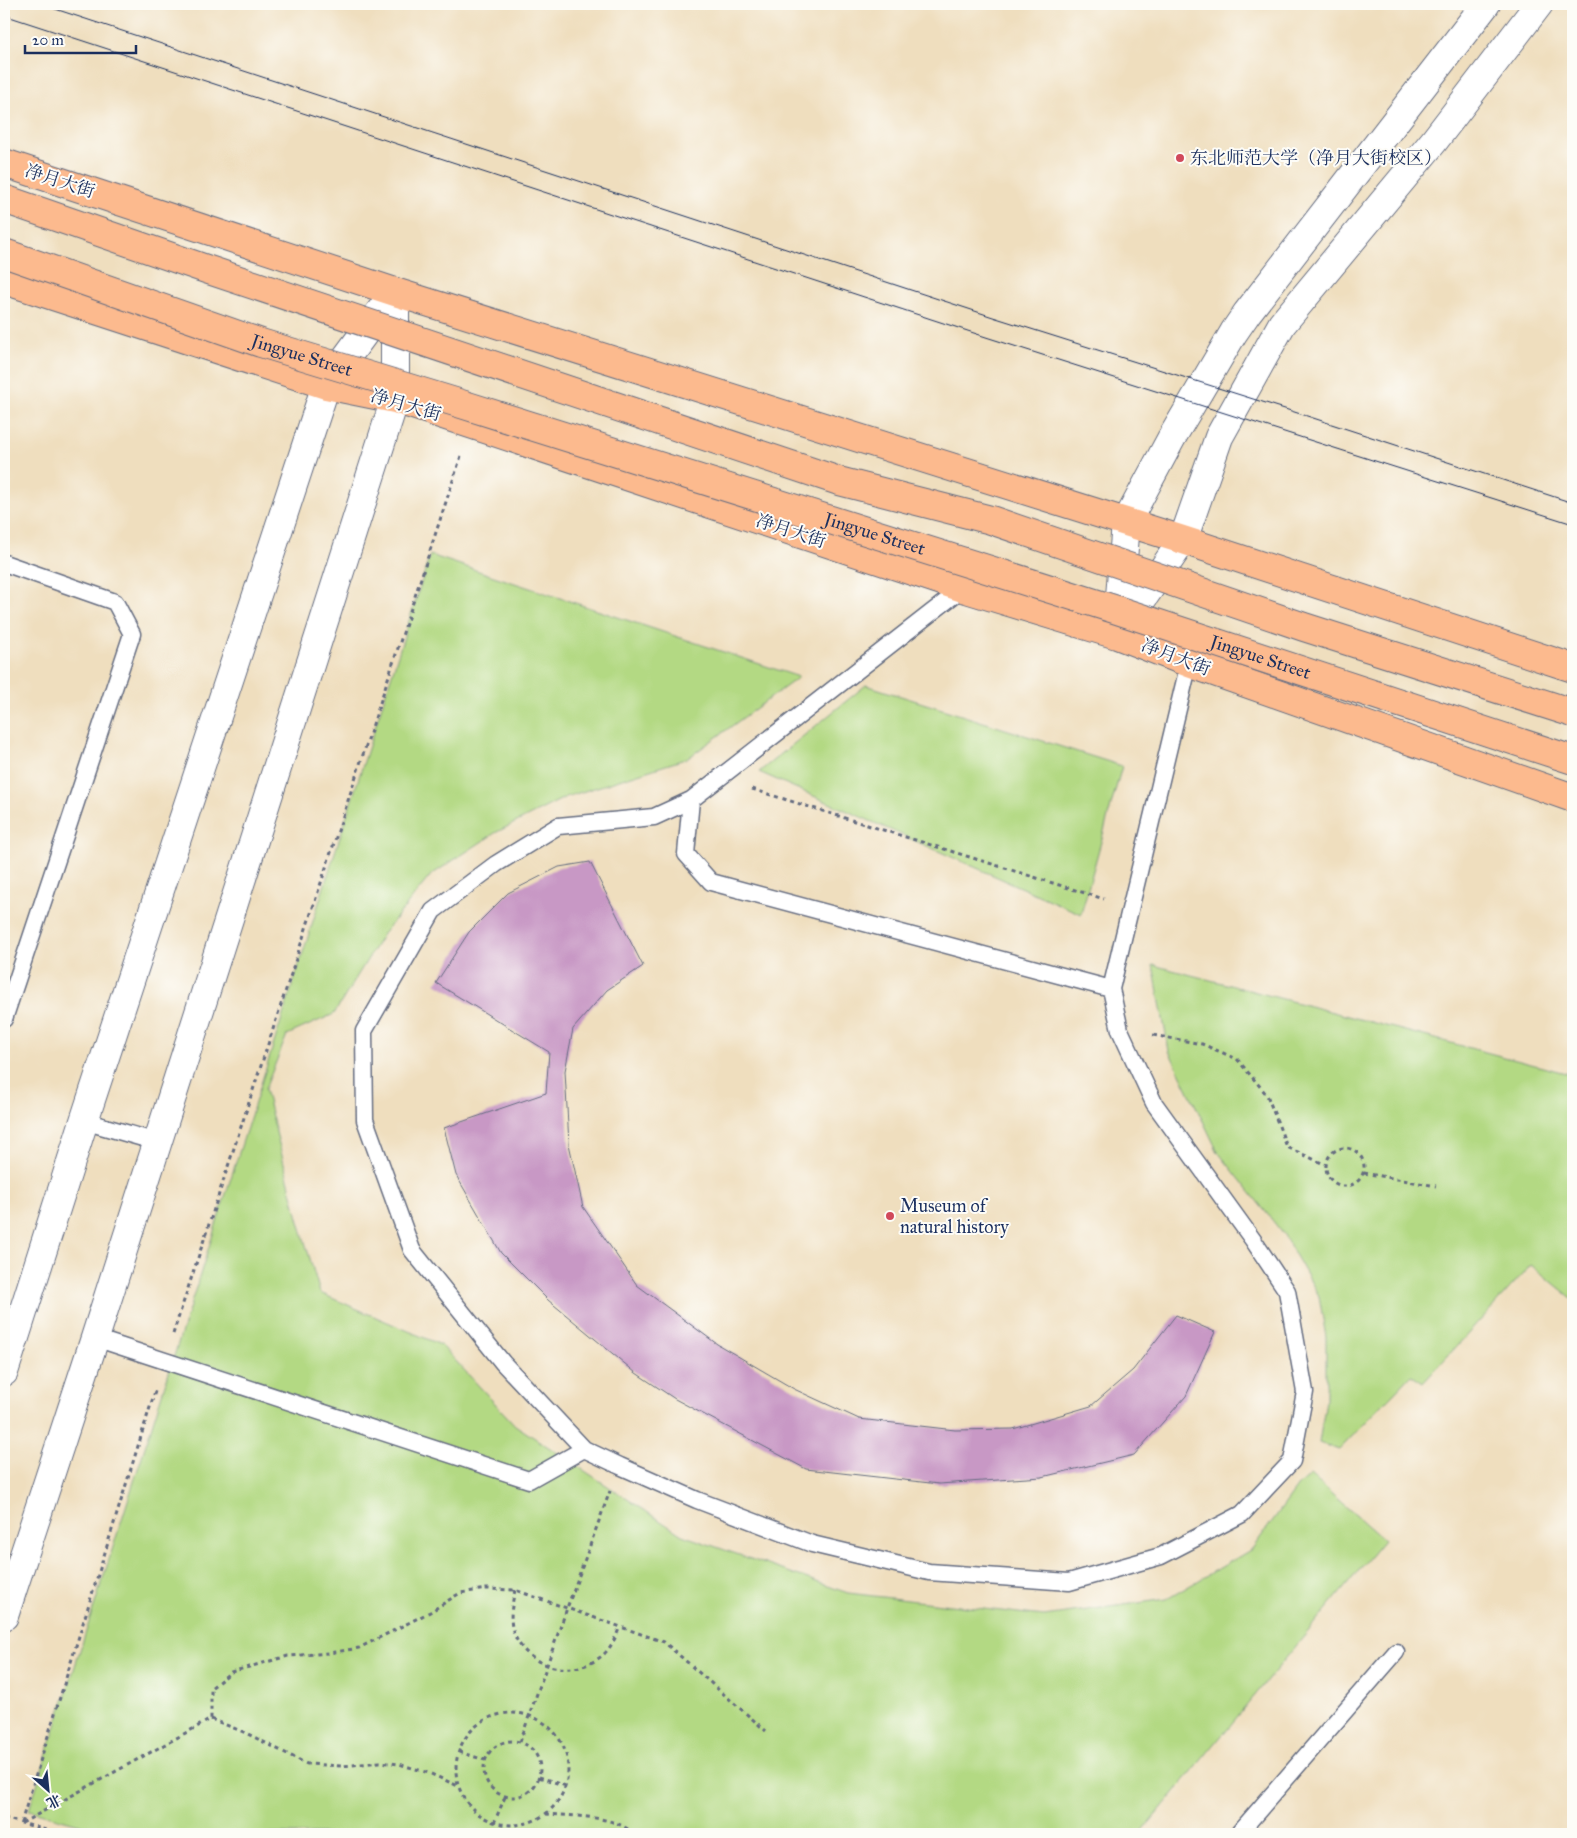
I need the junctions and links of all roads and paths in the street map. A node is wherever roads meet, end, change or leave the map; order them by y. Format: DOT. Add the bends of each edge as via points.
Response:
graph roads {
  1 [pos="1486,4"];
  2 [pos="1539,4"];
  3 [pos="4,163"];
  4 [pos="4,199"];
  5 [pos="4,253"];
  6 [pos="4,280"];
  7 [pos="395,292"];
  8 [pos="326,385"];
  9 [pos="394,399"];
  10 [pos="472,425"];
  11 [pos="1126,523"];
  12 [pos="1183,540"];
  13 [pos="4,563"];
  14 [pos="963,588"];
  15 [pos="1117,635"];
  16 [pos="1189,663"];
  17 [pos="1573,668"];
  18 [pos="1573,713"];
  19 [pos="1573,760"];
  20 [pos="718,778"];
  21 [pos="1573,798"];
  22 [pos="691,800"];
  23 [pos="1131,908"];
  24 [pos="1111,989"];
  25 [pos="4,1019"];
  26 [pos="1120,1030"];
  27 [pos="84,1121"];
  28 [pos="157,1142"];
  29 [pos="1326,1164"];
  30 [pos="1364,1173"];
  31 [pos="1436,1186"];
  32 [pos="95,1338"];
  33 [pos="164,1360"];
  34 [pos="4,1372"];
  35 [pos="584,1449"];
  36 [pos="620,1466"];
  37 [pos="515,1590"];
  38 [pos="567,1608"];
  39 [pos="4,1616"];
  40 [pos="620,1627"];
  41 [pos="1396,1652"];
  42 [pos="547,1666"];
  43 [pos="529,1716"];
  44 [pos="211,1719"];
  45 [pos="766,1731"];
  46 [pos="520,1742"];
  47 [pos="459,1752"];
  48 [pos="484,1760"];
  49 [pos="539,1777"];
  50 [pos="458,1786"];
  51 [pos="566,1786"];
  52 [pos="505,1797"];
  53 [pos="545,1814"];
  54 [pos="4,1818"];
  55 [pos="21,1823"];
  56 [pos="494,1823"];
  57 [pos="60,1834"];
  58 [pos="634,1834"];
  59 [pos="1238,1834"];
  1 -- 11 [label="street" via="1234,332 1171,438"];
  2 -- 12 [label="street" via="1434,141 1282,324 1219,437"];
  3 -- 7 [label="main road, 净月大街"];
  4 -- 18 [label="main road, 净月大街, bridge" via="839,481 992,520 1304,627"];
  5 -- 19 [label="main road, Jingyue Street, bridge" via="261,343 1104,606"];
  6 -- 8 [label="main road, 净月大街"];
  7 -- 8 [label="street"];
  7 -- 9 [label="street"];
  7 -- 11 [label="main road, 净月大街"];
  8 -- 9 [label="main road, 净月大街"];
  8 -- 27 [label="street"];
  9 -- 10 [label="main road, 净月大街"];
  9 -- 28 [label="street"];
  10 -- 14 [label="main road, 净月大街"];
  10 -- 33 [label="path"];
  11 -- 12 [label="main road, 净月大街"];
  11 -- 15 [label="street"];
  12 -- 15 [label="street"];
  12 -- 17 [label="main road, 净月大街"];
  13 -- 25 [label="lane" via="116,602 132,634"];
  14 -- 15 [label="main road, 净月大街"];
  14 -- 20 [label="lane"];
  15 -- 16 [label="main road, 净月大街"];
  16 -- 21 [label="main road, 净月大街"];
  16 -- 23 [label="lane"];
  20 -- 22 [label="lane"];
  20 -- 23 [label="path"];
  22 -- 24 [label="lane" via="686,854 711,882"];
  22 -- 35 [label="lane" via="654,817 558,826 496,864 432,911 364,1030 365,1120 412,1250 503,1363"];
  23 -- 24 [label="lane"];
  24 -- 26 [label="lane"];
  26 -- 29 [label="path" via="1202,1044 1237,1059 1267,1095 1287,1146"];
  26 -- 36 [label="lane" via="1154,1103 1287,1291 1305,1392 1292,1461 1242,1514 1161,1556 1069,1582 938,1572 812,1544 697,1500"];
  27 -- 28 [label="lane"];
  27 -- 34 [label="street"];
  28 -- 32 [label="street"];
  29 -- 30 [label="path" via="1330,1178 1341,1186 1355,1184"];
  29 -- 30 [label="path" via="1332,1153 1343,1148 1355,1150 1364,1160"];
  30 -- 31 [label="path"];
  32 -- 33 [label="lane"];
  32 -- 39 [label="street"];
  33 -- 35 [label="lane" via="529,1480"];
  33 -- 55 [label="path"];
  35 -- 36 [label="lane"];
  36 -- 38 [label="path"];
  37 -- 38 [label="path"];
  37 -- 42 [label="path" via="510,1612 514,1635 527,1654"];
  37 -- 44 [label="path" via="460,1592 430,1612 359,1648 288,1656 231,1672 211,1688"];
  38 -- 40 [label="path"];
  38 -- 42 [label="path"];
  40 -- 42 [label="path" via="613,1644 600,1658 584,1666 565,1669"];
  40 -- 45 [label="path" via="664,1642"];
  41 -- 59 [label="lane"];
  42 -- 43 [label="path"];
  43 -- 46 [label="path"];
  43 -- 47 [label="path" via="500,1715 487,1720 465,1739"];
  43 -- 51 [label="path" via="557,1736 568,1768"];
  44 -- 50 [label="path" via="307,1764 399,1764"];
  44 -- 55 [label="path"];
  46 -- 48 [label="path" via="506,1741 492,1748"];
  46 -- 49 [label="path" via="533,1750 540,1762"];
  47 -- 48 [label="path"];
  47 -- 50 [label="path"];
  48 -- 52 [label="path" via="484,1776 491,1790"];
  49 -- 51 [label="path"];
  49 -- 52 [label="path" via="520,1797"];
  50 -- 56 [label="path" via="466,1802 479,1815"];
  51 -- 53 [label="path" via="558,1802"];
  52 -- 56 [label="path"];
  53 -- 56 [label="path" via="530,1823 512,1826"];
  53 -- 58 [label="path" via="591,1817 628,1828"];
  54 -- 55 [label="path"];
  55 -- 57 [label="path"];
}
